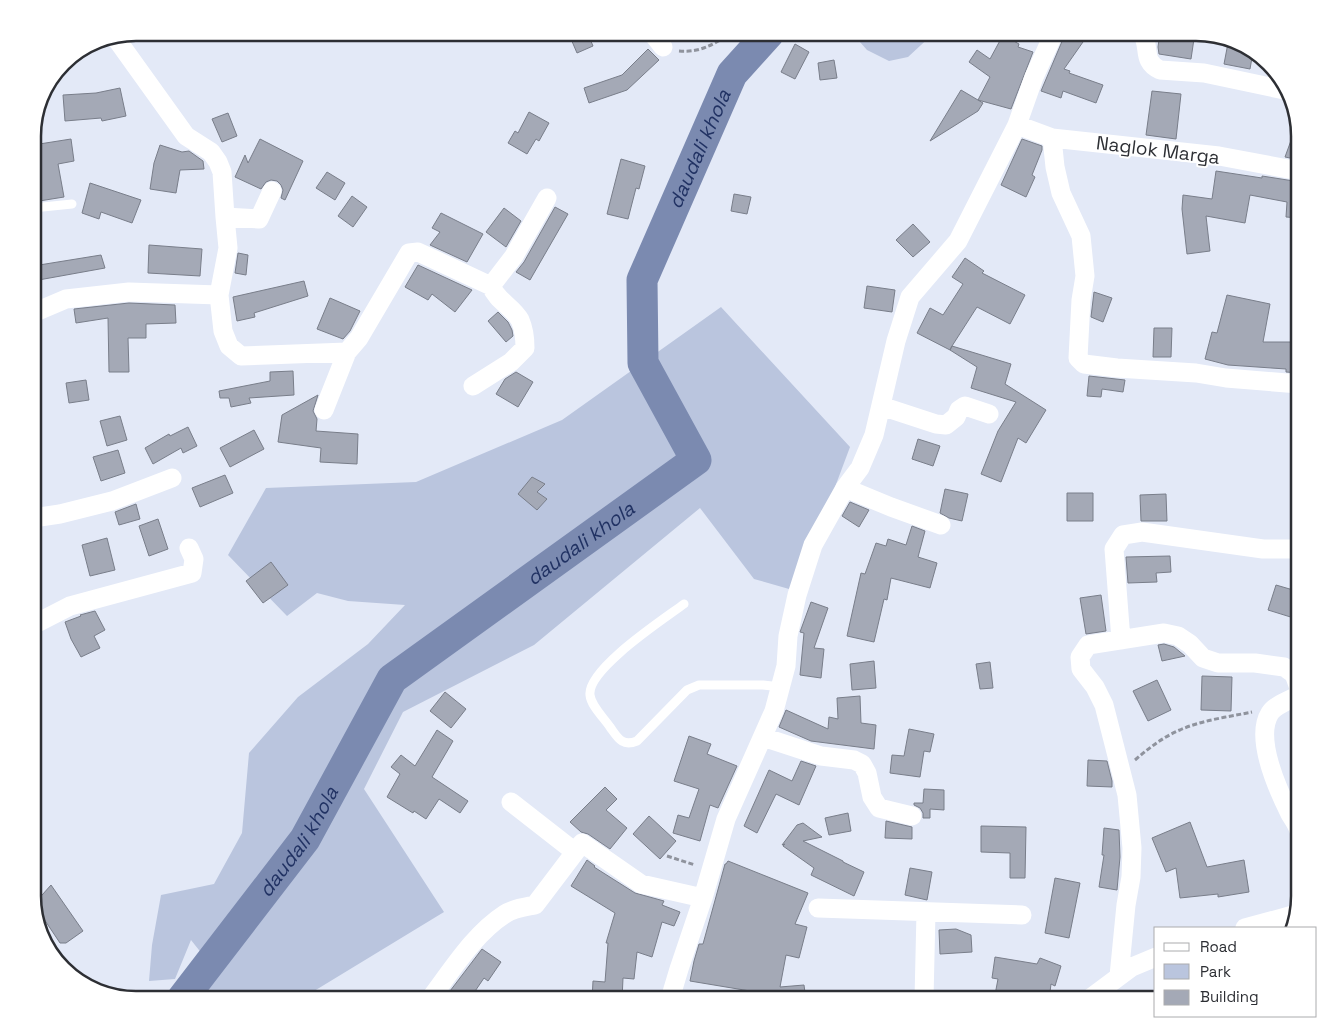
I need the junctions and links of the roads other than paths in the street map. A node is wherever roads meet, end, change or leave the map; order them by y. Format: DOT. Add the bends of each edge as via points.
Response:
graph roads {
  1 [pos="1050,41"];
  2 [pos="1146,41"];
  3 [pos="119,43"];
  4 [pos="1278,89"];
  5 [pos="1017,125"];
  6 [pos="1052,138"];
  7 [pos="1291,169"];
  8 [pos="272,190"];
  9 [pos="547,198"];
  10 [pos="72,204"];
  11 [pos="41,207"];
  12 [pos="225,217"];
  13 [pos="491,286"];
  14 [pos="219,294"];
  15 [pos="41,309"];
  16 [pos="347,352"];
  17 [pos="1291,383"];
  18 [pos="473,386"];
  19 [pos="881,406"];
  20 [pos="324,410"];
  21 [pos="989,414"];
  22 [pos="172,478"];
  23 [pos="846,488"];
  24 [pos="41,517"];
  25 [pos="941,525"];
  26 [pos="189,548"];
  27 [pos="1291,549"];
  28 [pos="684,604"];
  29 [pos="41,621"];
  30 [pos="1122,640"];
  31 [pos="1291,672"];
  32 [pos="782,687"];
  33 [pos="1291,699"];
  34 [pos="763,737"];
  35 [pos="512,802"];
  36 [pos="912,816"];
  37 [pos="1291,816"];
  38 [pos="575,852"];
  39 [pos="703,898"];
  40 [pos="818,908"];
  41 [pos="926,912"];
  42 [pos="1022,915"];
  43 [pos="1288,916"];
  44 [pos="1249,927"];
  45 [pos="1154,958"];
  46 [pos="1119,976"];
  47 [pos="437,991"];
  48 [pos="673,991"];
  49 [pos="924,991"];
  50 [pos="1100,991"];
  1 -- 5 [label="street"];
  2 -- 4 [label="street" via="1148,60 1160,70 1204,73"];
  3 -- 12 [label="street" via="186,136 211,152 218,162 222,172"];
  5 -- 6 [label="street, Naglok Marga"];
  5 -- 19 [label="street" via="958,241 910,297"];
  6 -- 7 [label="street, Naglok Marga" via="1219,156"];
  6 -- 17 [label="street" via="1060,194 1080,236 1085,276 1078,358 1084,364 1117,368"];
  8 -- 12 [label="street" via="259,219"];
  9 -- 13 [label="street" via="514,256"];
  10 -- 11 [label="lane"];
  12 -- 14 [label="street" via="228,248"];
  13 -- 16 [label="street" via="418,252 409,253 359,338"];
  13 -- 18 [label="street" via="519,319 525,333 525,348 511,362"];
  14 -- 15 [label="street" via="129,292 66,298"];
  14 -- 16 [label="street" via="223,331 229,346 241,356"];
  16 -- 20 [label="street"];
  19 -- 21 [label="street" via="946,425 965,406"];
  19 -- 23 [label="street" via="864,460"];
  22 -- 24 [label="street" via="112,501"];
  23 -- 25 [label="street"];
  23 -- 32 [label="street" via="813,545 788,636"];
  26 -- 29 [label="street" via="194,559 192,573 70,606"];
  27 -- 30 [label="street" via="1142,532 1123,535 1114,549"];
  28 -- 32 [label="lane" via="630,644 606,665 593,683 590,695 595,706 621,742 630,744 637,741 687,690 699,685"];
  30 -- 31 [label="street" via="1164,633 1178,636 1203,658 1218,663 1255,663 1284,667"];
  30 -- 46 [label="street" via="1088,645 1080,657 1081,669 1104,705 1127,795 1131,877"];
  32 -- 34 [label="street"];
  33 -- 37 [label="street" via="1270,712 1265,726 1266,750"];
  34 -- 36 [label="street" via="821,756 862,764 872,797 879,808"];
  34 -- 39 [label="street" via="726,819"];
  35 -- 38 [label="street"];
  38 -- 39 [label="street" via="582,843 641,884"];
  38 -- 47 [label="street" via="535,905 505,914 472,943"];
  39 -- 48 [label="street"];
  40 -- 41 [label="street"];
  41 -- 42 [label="street"];
  41 -- 49 [label="street"];
  43 -- 44 [label="street"];
  45 -- 46 [label="street"];
  46 -- 50 [label="street"];
}
